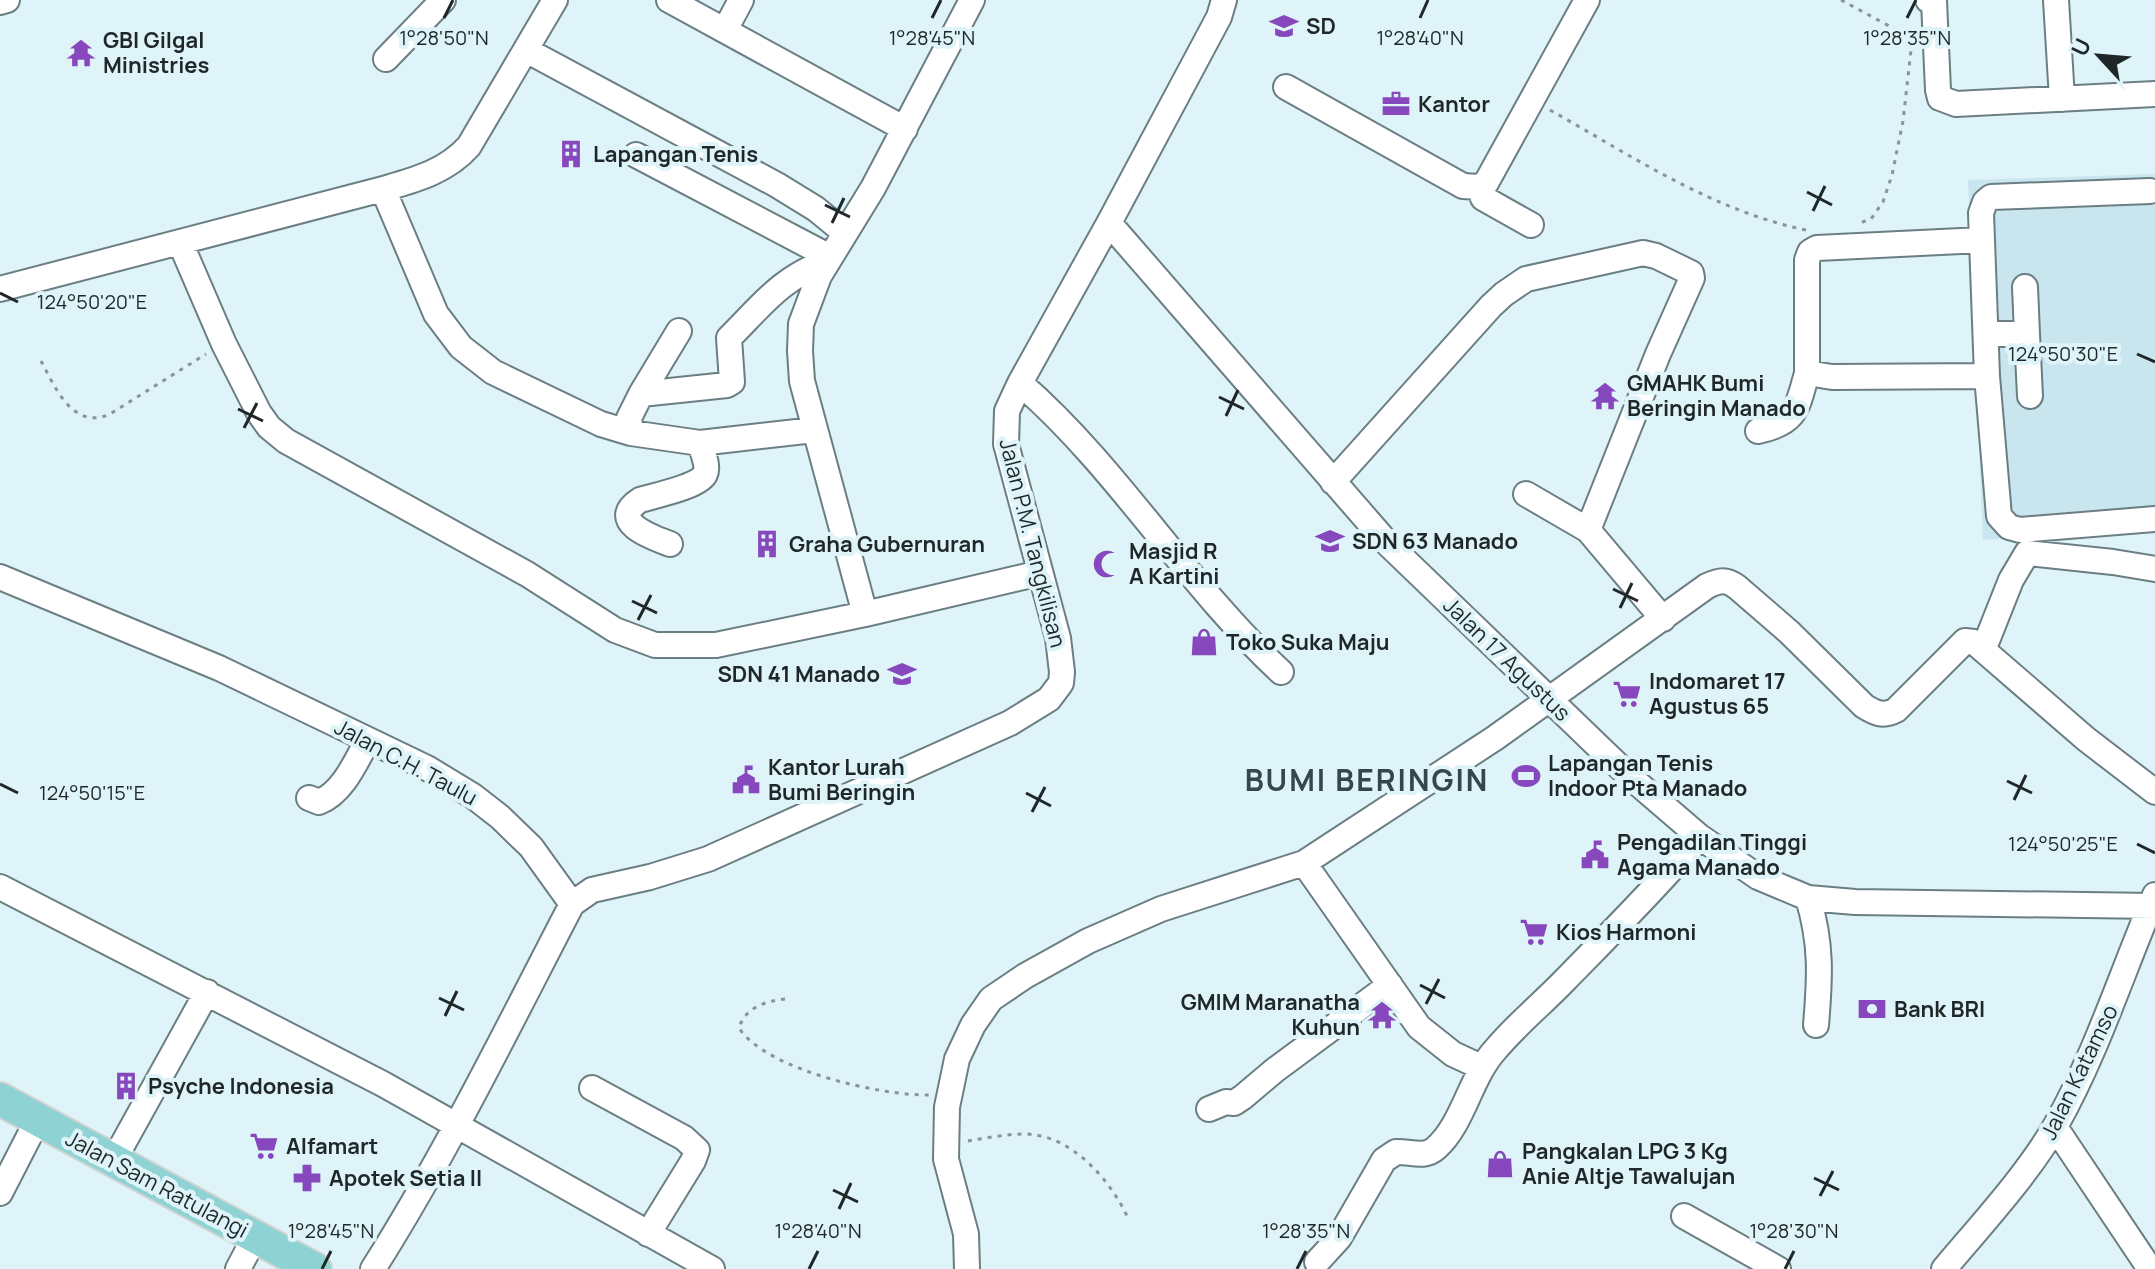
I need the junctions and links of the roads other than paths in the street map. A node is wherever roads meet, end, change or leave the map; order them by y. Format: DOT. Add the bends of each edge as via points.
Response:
graph roads {
  1 [pos="7,0"];
  2 [pos="443,0"];
  3 [pos="555,0"];
  4 [pos="669,0"];
  5 [pos="741,0"];
  6 [pos="972,0"];
  7 [pos="1224,0"];
  8 [pos="1587,0"];
  9 [pos="1931,0"];
  10 [pos="1945,0"];
  11 [pos="2056,0"];
  12 [pos="0,2"];
  13 [pos="725,30"];
  14 [pos="526,50"];
  15 [pos="386,59"];
  16 [pos="1286,87"];
  17 [pos="2155,94"];
  18 [pos="2062,99"];
  19 [pos="905,129"];
  20 [pos="636,155"];
  21 [pos="1479,187"];
  22 [pos="383,189"];
  23 [pos="2150,191"];
  24 [pos="1109,223"];
  25 [pos="1531,225"];
  26 [pos="844,232"];
  27 [pos="1982,240"];
  28 [pos="180,242"];
  29 [pos="829,259"];
  30 [pos="2025,287"];
  31 [pos="0,289"];
  32 [pos="679,331"];
  33 [pos="1986,334"];
  34 [pos="2027,334"];
  35 [pos="1807,373"];
  36 [pos="1987,376"];
  37 [pos="1020,383"];
  38 [pos="641,394"];
  39 [pos="2030,396"];
  40 [pos="814,430"];
  41 [pos="1758,431"];
  42 [pos="631,433"];
  43 [pos="700,443"];
  44 [pos="1333,482"];
  45 [pos="1526,494"];
  46 [pos="2155,519"];
  47 [pos="1588,530"];
  48 [pos="670,544"];
  49 [pos="2155,569"];
  50 [pos="1040,573"];
  51 [pos="0,577"];
  52 [pos="865,614"];
  53 [pos="1663,619"];
  54 [pos="1984,648"];
  55 [pos="1281,672"];
  56 [pos="1550,700"];
  57 [pos="368,740"];
  58 [pos="2155,792"];
  59 [pos="309,798"];
  60 [pos="1700,837"];
  61 [pos="1304,863"];
  62 [pos="0,887"];
  63 [pos="1808,898"];
  64 [pos="2153,902"];
  65 [pos="572,904"];
  66 [pos="1390,985"];
  67 [pos="207,992"];
  68 [pos="1816,1025"];
  69 [pos="1481,1067"];
  70 [pos="592,1088"];
  71 [pos="0,1099"];
  72 [pos="1209,1109"];
  73 [pos="38,1119"];
  74 [pos="456,1125"];
  75 [pos="2055,1127"];
  76 [pos="114,1160"];
  77 [pos="0,1193"];
  78 [pos="1684,1216"];
  79 [pos="648,1234"];
  80 [pos="255,1237"];
  81 [pos="1317,1262"];
  82 [pos="238,1269"];
  83 [pos="315,1269"];
  84 [pos="373,1269"];
  85 [pos="712,1269"];
  86 [pos="967,1269"];
  87 [pos="1778,1269"];
  88 [pos="1944,1269"];
  89 [pos="2150,1269"];
  1 -- 12 [label="street"];
  2 -- 15 [label="street"];
  3 -- 14 [label="street"];
  4 -- 13 [label="street"];
  5 -- 13 [label="street"];
  6 -- 19 [label="street"];
  7 -- 24 [label="street, Jalan P.M. Tangkilisan"];
  8 -- 21 [label="street" via="1534,101"];
  9 -- 10 [label="street"];
  9 -- 18 [label="street" via="1940,98 1956,104"];
  11 -- 18 [label="street"];
  13 -- 19 [label="street"];
  14 -- 22 [label="street" via="462,154 438,171"];
  14 -- 26 [label="street" via="777,185"];
  16 -- 21 [label="street" via="1463,186"];
  17 -- 18 [label="street"];
  19 -- 26 [label="street"];
  20 -- 29 [label="street"];
  21 -- 25 [label="street" via="1483,198"];
  22 -- 28 [label="street"];
  22 -- 42 [label="street" via="436,314 461,347 493,372"];
  23 -- 27 [label="street" via="1991,197 1981,213"];
  24 -- 37 [label="street, Jalan P.M. Tangkilisan"];
  24 -- 44 [label="street, Jalan 17 Agustus"];
  26 -- 29 [label="street"];
  27 -- 33 [label="street"];
  27 -- 35 [label="street" via="1810,252"];
  28 -- 31 [label="street"];
  28 -- 52 [label="street" via="224,344 269,427 615,630 655,645 716,645"];
  29 -- 38 [label="street" via="779,288 729,338 732,382"];
  29 -- 40 [label="street" via="801,324 802,381"];
  30 -- 34 [label="street"];
  32 -- 38 [label="street"];
  33 -- 34 [label="street"];
  33 -- 36 [label="street"];
  34 -- 39 [label="street"];
  35 -- 36 [label="street"];
  35 -- 41 [label="street" via="1786,422"];
  36 -- 46 [label="street" via="1999,516 2009,527"];
  37 -- 50 [label="street, Jalan P.M. Tangkilisan" via="1007,411 1006,444"];
  37 -- 55 [label="street" via="1048,407 1246,640"];
  38 -- 42 [label="street" via="629,418"];
  40 -- 43 [label="street"];
  40 -- 52 [label="street"];
  42 -- 43 [label="street"];
  43 -- 48 [label="street" via="703,478 640,500 631,513 638,532"];
  44 -- 47 [label="street" via="1491,306 1518,284 1648,253 1692,278"];
  44 -- 56 [label="street, Jalan 17 Agustus" via="1388,544"];
  45 -- 47 [label="street"];
  47 -- 53 [label="street"];
  49 -- 54 [label="street" via="2027,553"];
  50 -- 52 [label="street"];
  50 -- 65 [label="street, Jalan P.M. Tangkilisan" via="1062,672 1049,699 1010,723 708,859 592,890"];
  51 -- 57 [label="street, Jalan C.H. Taulu" via="219,668"];
  53 -- 54 [label="street" via="1707,586 1729,582 1864,706 1881,714 1896,710 1965,641"];
  53 -- 56 [label="street"];
  54 -- 58 [label="street"];
  56 -- 60 [label="street, Jalan 17 Agustus"];
  56 -- 61 [label="street"];
  57 -- 59 [label="street" via="327,799"];
  57 -- 65 [label="street, Jalan C.H. Taulu" via="427,768 500,817 531,847"];
  60 -- 63 [label="street, Jalan 17 Agustus" via="1758,877"];
  60 -- 69 [label="street"];
  61 -- 66 [label="street"];
  61 -- 86 [label="street" via="1161,909 1088,941 991,999 957,1059 949,1094 946,1159 966,1234"];
  62 -- 67 [label="street"];
  63 -- 64 [label="street, Jalan 17 Agustus"];
  63 -- 68 [label="street" via="1821,972"];
  64 -- 75 [label="street, Jalan Katamso" via="2090,1059"];
  65 -- 74 [label="street"];
  66 -- 69 [label="street" via="1419,1027 1453,1054"];
  66 -- 72 [label="street" via="1243,1097"];
  67 -- 74 [label="street"];
  67 -- 76 [label="street"];
  69 -- 81 [label="street" via="1439,1146 1416,1155 1396,1152 1384,1160 1339,1238"];
  70 -- 79 [label="street" via="697,1150"];
  71 -- 73 [label="main road, Jalan Sam Ratulangi"];
  73 -- 76 [label="main road, Jalan Sam Ratulangi"];
  73 -- 77 [label="street"];
  74 -- 79 [label="street"];
  74 -- 84 [label="street"];
  75 -- 88 [label="street, Jalan Katamso"];
  75 -- 89 [label="street"];
  76 -- 80 [label="main road, Jalan Sam Ratulangi"];
  78 -- 87 [label="street"];
  79 -- 85 [label="street"];
  80 -- 82 [label="street"];
  80 -- 83 [label="main road, Jalan Sam Ratulangi"];
}
